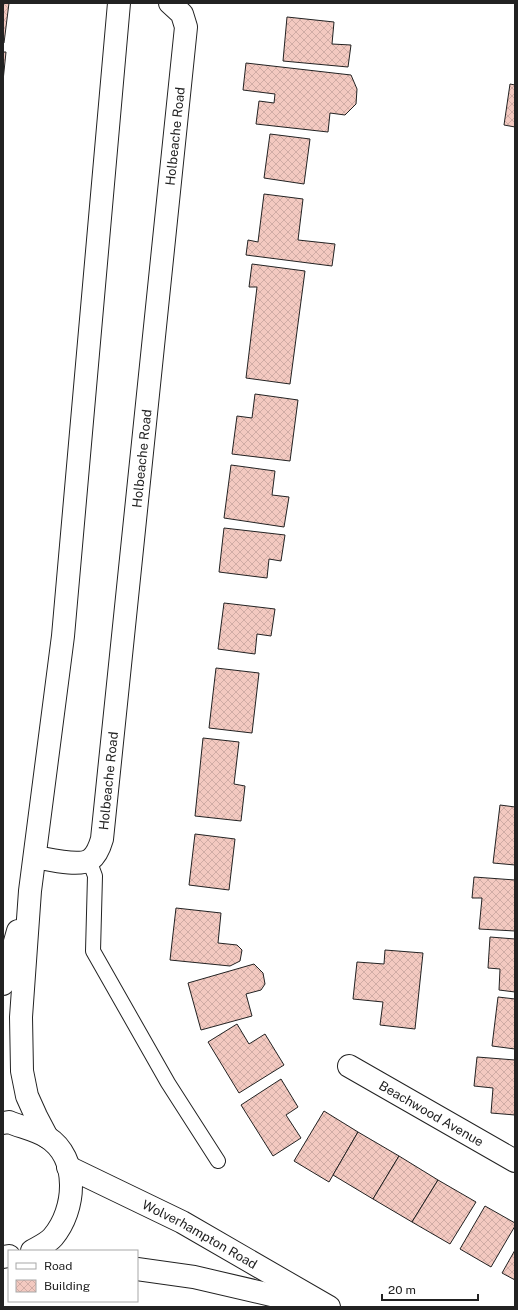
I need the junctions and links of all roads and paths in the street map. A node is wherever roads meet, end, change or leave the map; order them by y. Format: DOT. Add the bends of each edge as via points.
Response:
graph roads {
  1 [pos="119,3"];
  2 [pos="179,7"];
  3 [pos="35,858"];
  4 [pos="89,860"];
  5 [pos="30,891"];
  6 [pos="3,984"];
  7 [pos="349,1066"];
  8 [pos="3,1123"];
  9 [pos="47,1137"];
  10 [pos="218,1161"];
  11 [pos="515,1161"];
  12 [pos="68,1166"];
  13 [pos="34,1250"];
  14 [pos="138,1269"];
  15 [pos="323,1307"];
  16 [pos="329,1307"];
  1 -- 3 [label="main road" via="63,636"];
  2 -- 4 [label="main road, Holbeache Road" via="186,27 102,839 98,852"];
  3 -- 4 [label="main road" via="73,863"];
  3 -- 5 [label="main road"];
  4 -- 10 [label="lane" via="95,876 93,951 168,1083"];
  5 -- 6 [label="main road"];
  5 -- 9 [label="main road" via="22,1017 22,1071 27,1096"];
  7 -- 11 [label="main road, Beachwood Avenue"];
  8 -- 9 [label="main road" via="9,1122"];
  9 -- 12 [label="main road" via="60,1150"];
  12 -- 13 [label="main road" via="72,1192 66,1217 52,1238"];
  12 -- 16 [label="main road, Wolverhampton Road" via="182,1222"];
  14 -- 15 [label="main road, Wolverhampton Road" via="194,1277"];
}
